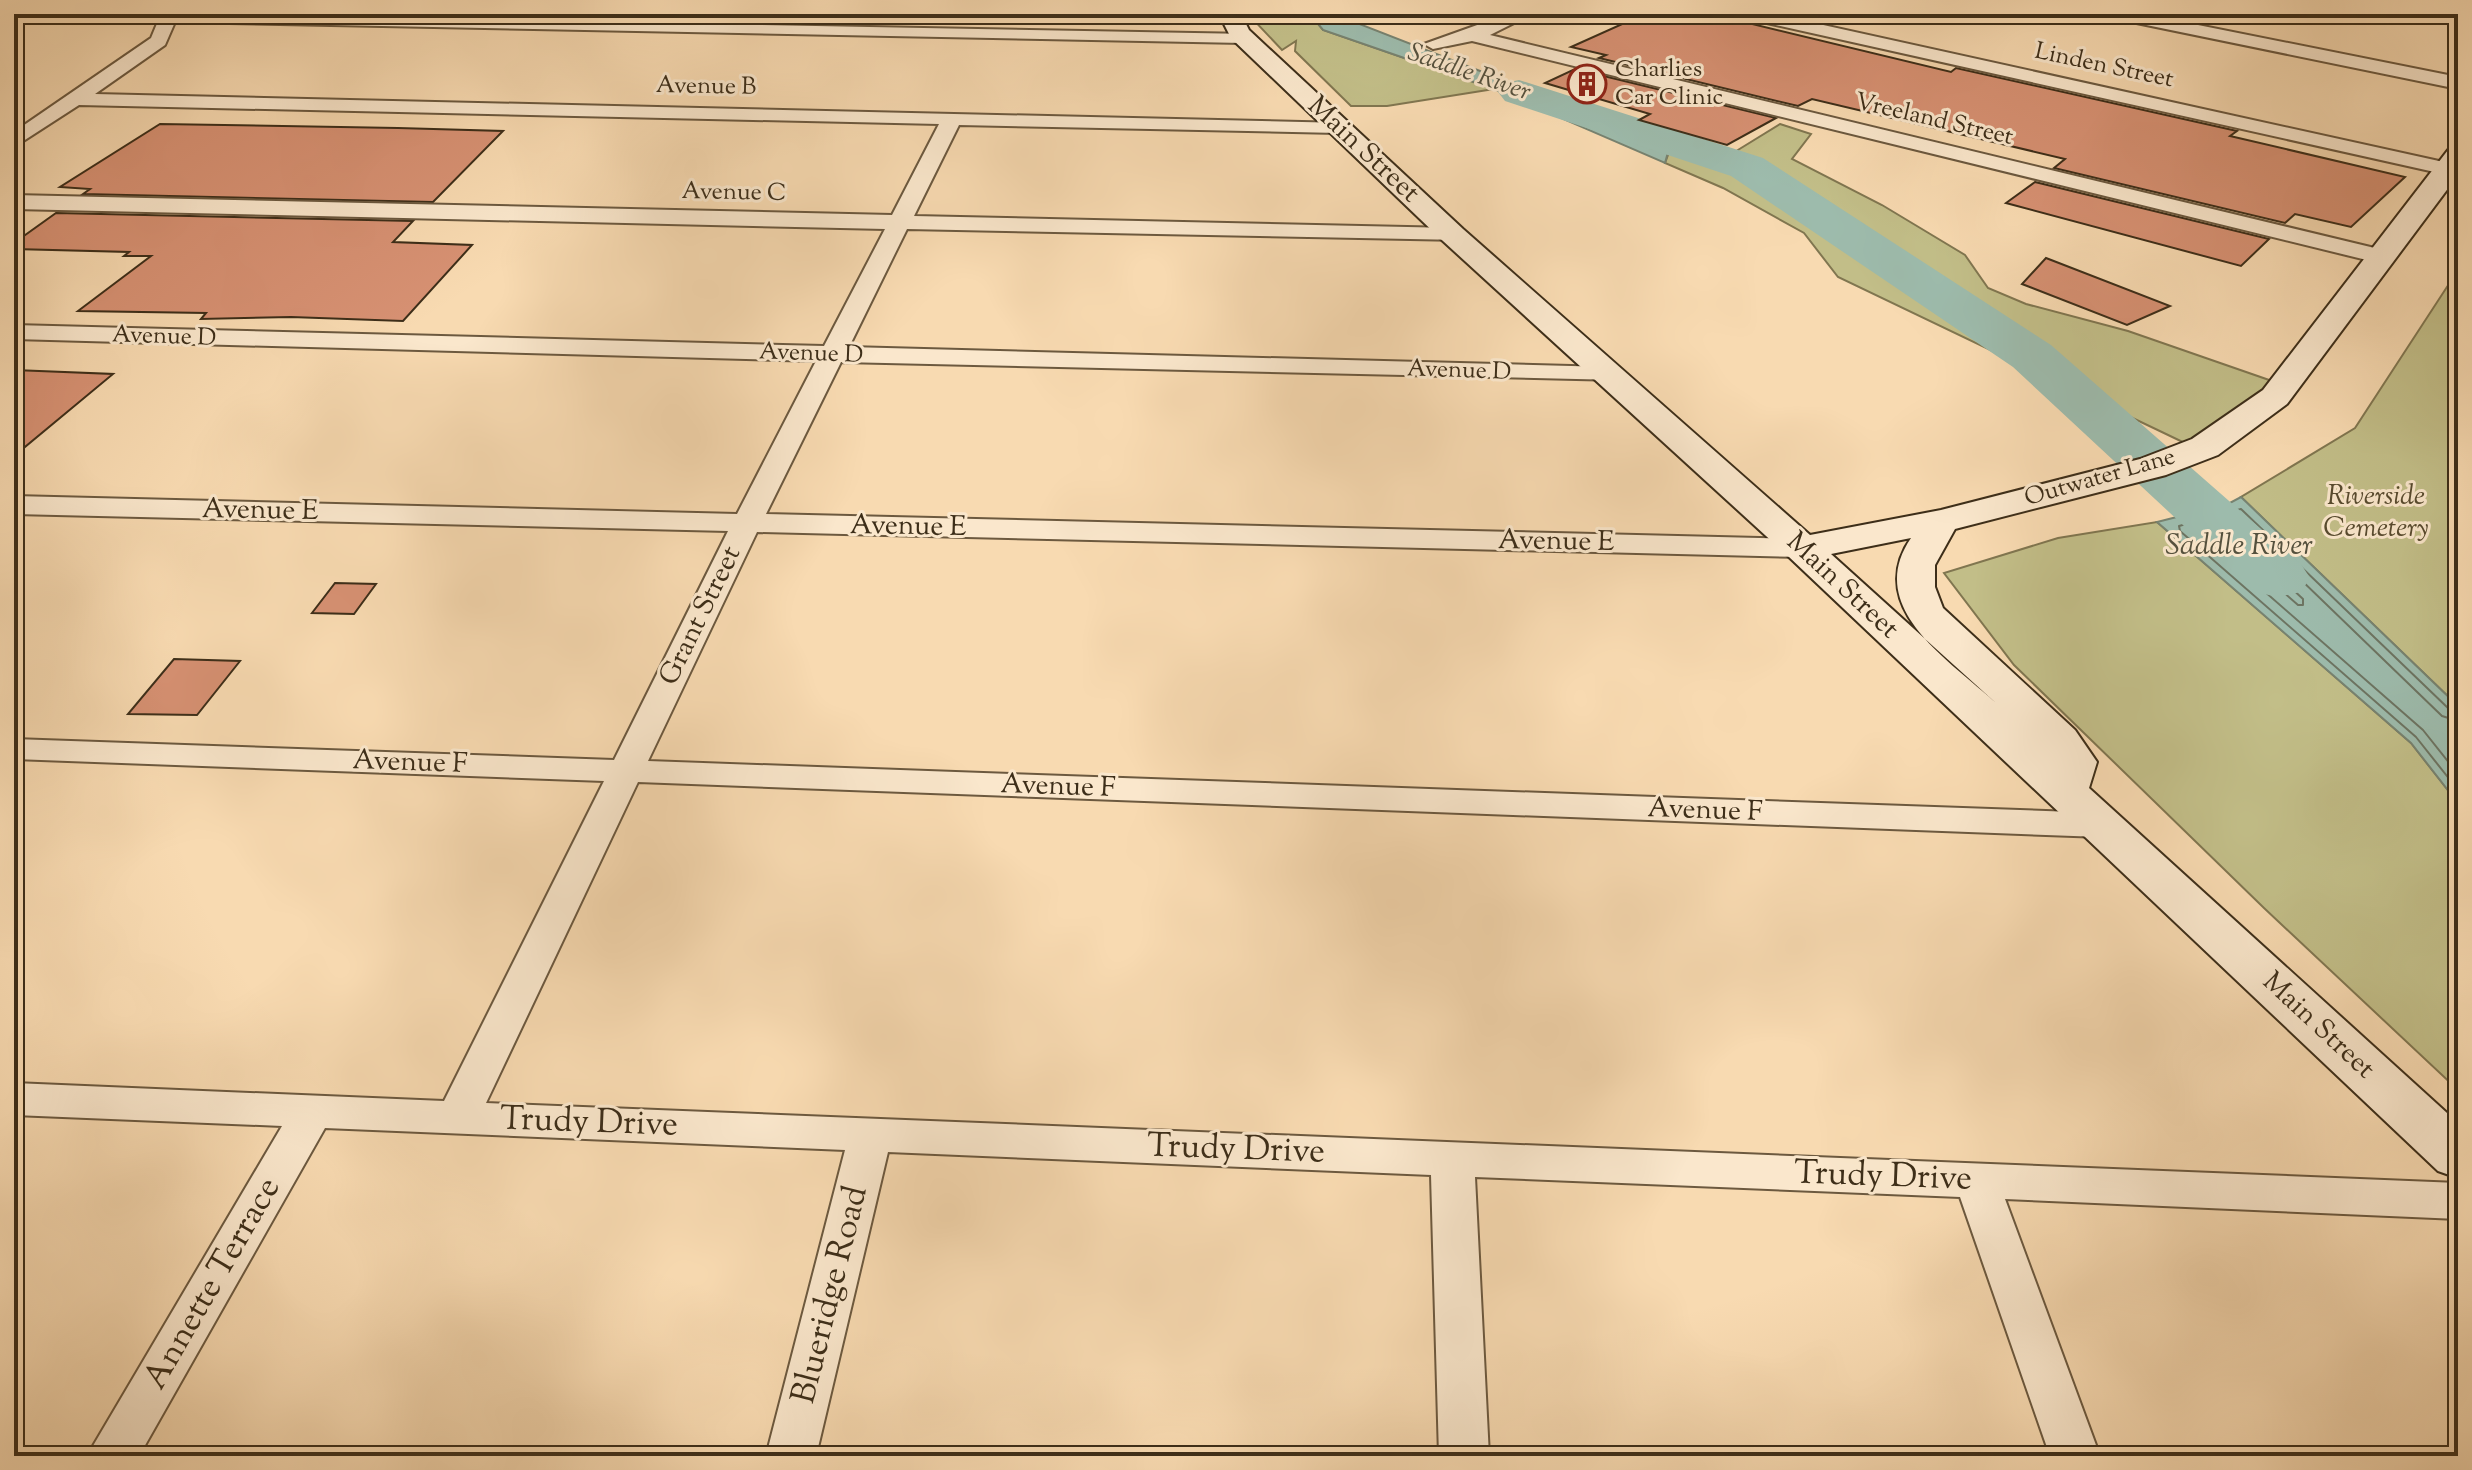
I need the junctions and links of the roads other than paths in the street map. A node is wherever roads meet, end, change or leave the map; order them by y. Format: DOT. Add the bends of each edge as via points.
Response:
graph roads {
  1 [pos="1523,14"];
  2 [pos="1749,14"];
  3 [pos="2117,14"];
  4 [pos="169,15"];
  5 [pos="1237,26"];
  6 [pos="1472,36"];
  7 [pos="1433,44"];
  8 [pos="2458,83"];
  9 [pos="72,99"];
  10 [pos="952,118"];
  11 [pos="1338,127"];
  12 [pos="14,141"];
  13 [pos="2453,162"];
  14 [pos="14,202"];
  15 [pos="898,222"];
  16 [pos="1453,235"];
  17 [pos="2383,257"];
  18 [pos="14,332"];
  19 [pos="832,355"];
  20 [pos="1609,375"];
  21 [pos="14,505"];
  22 [pos="1942,521"];
  23 [pos="747,523"];
  24 [pos="1802,548"];
  25 [pos="14,749"];
  26 [pos="625,771"];
  27 [pos="2065,792"];
  28 [pos="2101,825"];
  29 [pos="14,1099"];
  30 [pos="313,1111"];
  31 [pos="457,1118"];
  32 [pos="870,1135"];
  33 [pos="2458,1156"];
  34 [pos="1452,1159"];
  35 [pos="1976,1181"];
  36 [pos="2458,1201"];
  37 [pos="112,1456"];
  38 [pos="791,1456"];
  39 [pos="1464,1456"];
  40 [pos="2075,1456"];
  1 -- 6 [label="street"];
  2 -- 13 [label="street, Linden Street"];
  3 -- 8 [label="street"];
  4 -- 5 [label="street"];
  4 -- 9 [label="street" via="159,41"];
  5 -- 11 [label="street, Main Street"];
  6 -- 7 [label="street"];
  6 -- 17 [label="street, Vreeland Street"];
  9 -- 10 [label="street, Avenue B"];
  9 -- 12 [label="street"];
  10 -- 11 [label="street, Avenue B"];
  10 -- 15 [label="street, Grant Street"];
  11 -- 16 [label="street, Main Street"];
  13 -- 17 [label="street, Outwater Lane"];
  14 -- 15 [label="street, Avenue C"];
  15 -- 16 [label="street, Avenue C"];
  15 -- 19 [label="street, Grant Street"];
  16 -- 20 [label="street, Main Street"];
  17 -- 22 [label="street, Outwater Lane" via="2275,397 2205,447 2153,467"];
  18 -- 19 [label="street, Avenue D"];
  19 -- 20 [label="street, Avenue D"];
  19 -- 23 [label="street, Grant Street"];
  20 -- 24 [label="street, Main Street"];
  21 -- 23 [label="street, Avenue E"];
  22 -- 24 [label="street, Outwater Lane"];
  22 -- 27 [label="street" via="1913,572 1917,599 1925,614 2059,739 2075,762"];
  23 -- 24 [label="street, Avenue E"];
  23 -- 26 [label="street, Grant Street"];
  24 -- 27 [label="street, Main Street"];
  25 -- 26 [label="street, Avenue F"];
  26 -- 28 [label="street, Avenue F"];
  26 -- 31 [label="street, Grant Street"];
  27 -- 28 [label="street, Main Street"];
  28 -- 33 [label="street, Main Street"];
  29 -- 30 [label="street, Trudy Drive"];
  30 -- 31 [label="street, Trudy Drive"];
  30 -- 37 [label="street, Annette Terrace"];
  31 -- 32 [label="street, Trudy Drive"];
  32 -- 34 [label="street, Trudy Drive"];
  32 -- 38 [label="street, Blueridge Road"];
  34 -- 35 [label="street, Trudy Drive"];
  34 -- 39 [label="street"];
  35 -- 36 [label="street, Trudy Drive"];
  35 -- 40 [label="street"];
}
